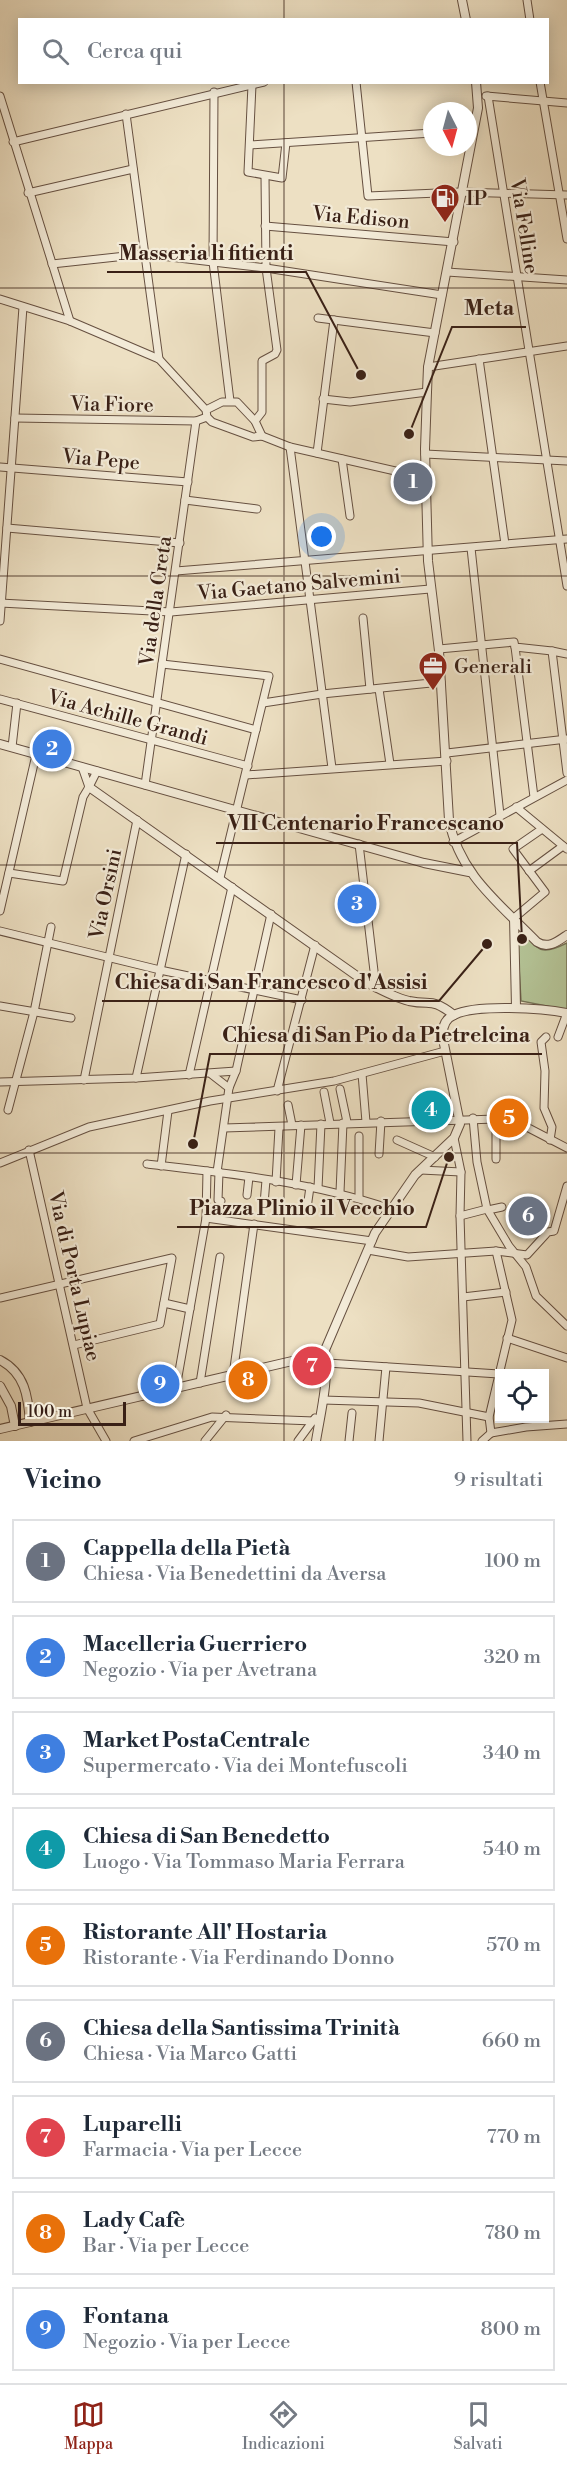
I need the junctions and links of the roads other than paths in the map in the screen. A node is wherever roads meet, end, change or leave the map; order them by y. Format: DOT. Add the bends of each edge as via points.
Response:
graph roads {
  1 [pos="462,0"];
  2 [pos="527,0"];
  3 [pos="466,18"];
  4 [pos="530,18"];
  5 [pos="256,84"];
  6 [pos="356,84"];
  7 [pos="477,84"];
  8 [pos="540,84"];
  9 [pos="252,85"];
  10 [pos="214,92"];
  11 [pos="483,95"];
  12 [pos="0,96"];
  13 [pos="543,101"];
  14 [pos="567,103"];
  15 [pos="477,112"];
  16 [pos="126,114"];
  17 [pos="423,134"];
  18 [pos="363,138"];
  19 [pos="13,142"];
  20 [pos="286,143"];
  21 [pos="250,145"];
  22 [pos="467,156"];
  23 [pos="133,169"];
  24 [pos="265,176"];
  25 [pos="461,192"];
  26 [pos="28,193"];
  27 [pos="504,193"];
  28 [pos="563,195"];
  29 [pos="265,225"];
  30 [pos="567,239"];
  31 [pos="454,242"];
  32 [pos="144,254"];
  33 [pos="213,262"];
  34 [pos="52,264"];
  35 [pos="266,268"];
  36 [pos="447,272"];
  37 [pos="517,277"];
  38 [pos="567,280"];
  39 [pos="442,295"];
  40 [pos="0,299"];
  41 [pos="23,307"];
  42 [pos="318,318"];
  43 [pos="334,320"];
  44 [pos="70,321"];
  45 [pos="435,333"];
  46 [pos="567,346"];
  47 [pos="529,351"];
  48 [pos="159,359"];
  49 [pos="479,359"];
  50 [pos="428,367"];
  51 [pos="427,392"];
  52 [pos="323,399"];
  53 [pos="230,401"];
  54 [pos="206,413"];
  55 [pos="15,418"];
  56 [pos="196,422"];
  57 [pos="255,422"];
  58 [pos="262,436"];
  59 [pos="290,447"];
  60 [pos="316,453"];
  61 [pos="425,454"];
  62 [pos="493,457"];
  63 [pos="342,459"];
  64 [pos="546,460"];
  65 [pos="567,460"];
  66 [pos="0,467"];
  67 [pos="12,468"];
  68 [pos="426,478"];
  69 [pos="188,482"];
  70 [pos="185,500"];
  71 [pos="257,509"];
  72 [pos="350,516"];
  73 [pos="7,528"];
  74 [pos="564,539"];
  75 [pos="180,543"];
  76 [pos="505,544"];
  77 [pos="471,548"];
  78 [pos="428,551"];
  79 [pos="304,560"];
  80 [pos="176,571"];
  81 [pos="567,586"];
  82 [pos="430,589"];
  83 [pos="309,600"];
  84 [pos="1,603"];
  85 [pos="171,612"];
  86 [pos="363,618"];
  87 [pos="0,621"];
  88 [pos="481,645"];
  89 [pos="515,647"];
  90 [pos="439,649"];
  91 [pos="552,651"];
  92 [pos="567,654"];
  93 [pos="0,659"];
  94 [pos="162,664"];
  95 [pos="441,682"];
  96 [pos="379,688"];
  97 [pos="370,689"];
  98 [pos="322,694"];
  99 [pos="0,699"];
  100 [pos="157,701"];
  101 [pos="17,703"];
  102 [pos="263,703"];
  103 [pos="256,730"];
  104 [pos="152,740"];
  105 [pos="564,740"];
  106 [pos="0,744"];
  107 [pos="526,744"];
  108 [pos="12,747"];
  109 [pos="490,748"];
  110 [pos="36,755"];
  111 [pos="447,757"];
  112 [pos="390,764"];
  113 [pos="248,766"];
  114 [pos="82,767"];
  115 [pos="332,768"];
  116 [pos="98,771"];
  117 [pos="567,773"];
  118 [pos="246,775"];
  119 [pos="567,780"];
  120 [pos="145,785"];
  121 [pos="89,787"];
  122 [pos="534,797"];
  123 [pos="516,807"];
  124 [pos="237,811"];
  125 [pos="500,815"];
  126 [pos="137,820"];
  127 [pos="542,829"];
  128 [pos="453,842"];
  129 [pos="359,844"];
  130 [pos="565,847"];
  131 [pos="186,854"];
  132 [pos="529,871"];
  133 [pos="469,872"];
  134 [pos="9,873"];
  135 [pos="220,878"];
  136 [pos="232,887"];
  137 [pos="0,911"];
  138 [pos="271,914"];
  139 [pos="514,918"];
  140 [pos="51,927"];
  141 [pos="0,931"];
  142 [pos="567,936"];
  143 [pos="48,941"];
  144 [pos="315,945"];
  145 [pos="109,958"];
  146 [pos="160,970"];
  147 [pos="210,981"];
  148 [pos="376,988"];
  149 [pos="254,991"];
  150 [pos="302,1000"];
  151 [pos="0,1006"];
  152 [pos="516,1007"];
  153 [pos="34,1012"];
  154 [pos="567,1013"];
  155 [pos="453,1015"];
  156 [pos="71,1018"];
  157 [pos="558,1037"];
  158 [pos="544,1040"];
  159 [pos="445,1051"];
  160 [pos="236,1071"];
  161 [pos="211,1074"];
  162 [pos="362,1074"];
  163 [pos="189,1075"];
  164 [pos="136,1078"];
  165 [pos="84,1080"];
  166 [pos="0,1082"];
  167 [pos="16,1082"];
  168 [pos="230,1088"];
  169 [pos="340,1089"];
  170 [pos="277,1091"];
  171 [pos="324,1092"];
  172 [pos="228,1098"];
  173 [pos="210,1101"];
  174 [pos="288,1106"];
  175 [pos="507,1106"];
  176 [pos="8,1110"];
  177 [pos="168,1111"];
  178 [pos="460,1118"];
  179 [pos="473,1118"];
  180 [pos="500,1119"];
  181 [pos="381,1121"];
  182 [pos="345,1122"];
  183 [pos="366,1122"];
  184 [pos="330,1123"];
  185 [pos="321,1124"];
  186 [pos="292,1125"];
  187 [pos="301,1125"];
  188 [pos="224,1128"];
  189 [pos="279,1128"];
  190 [pos="359,1136"];
  191 [pos="454,1138"];
  192 [pos="397,1140"];
  193 [pos="550,1140"];
  194 [pos="567,1148"];
  195 [pos="29,1150"];
  196 [pos="379,1154"];
  197 [pos="435,1157"];
  198 [pos="496,1159"];
  199 [pos="0,1163"];
  200 [pos="147,1164"];
  201 [pos="161,1166"];
  202 [pos="421,1170"];
  203 [pos="207,1171"];
  204 [pos="218,1172"];
  205 [pos="461,1172"];
  206 [pos="249,1177"];
  207 [pos="266,1180"];
  208 [pos="276,1182"];
  209 [pos="296,1185"];
  210 [pos="567,1186"];
  211 [pos="310,1187"];
  212 [pos="318,1188"];
  213 [pos="340,1192"];
  214 [pos="247,1194"];
  215 [pos="359,1198"];
  216 [pos="221,1201"];
  217 [pos="264,1204"];
  218 [pos="502,1207"];
  219 [pos="307,1208"];
  220 [pos="391,1209"];
  221 [pos="487,1209"];
  222 [pos="460,1216"];
  223 [pos="206,1218"];
  224 [pos="254,1224"];
  225 [pos="372,1241"];
  226 [pos="368,1250"];
  227 [pos="496,1251"];
  228 [pos="461,1253"];
  229 [pos="516,1255"];
  230 [pos="220,1257"];
  231 [pos="60,1285"];
  232 [pos="506,1293"];
  233 [pos="463,1297"];
  234 [pos="0,1298"];
  235 [pos="164,1303"];
  236 [pos="190,1309"];
  237 [pos="567,1326"];
  238 [pos="507,1338"];
  239 [pos="74,1345"];
  240 [pos="325,1350"];
  241 [pos="567,1358"];
  242 [pos="0,1360"];
  243 [pos="327,1363"];
  244 [pos="386,1367"];
  245 [pos="500,1369"];
  246 [pos="467,1372"];
  247 [pos="495,1374"];
  248 [pos="234,1375"];
  249 [pos="200,1383"];
  250 [pos="0,1386"];
  251 [pos="176,1388"];
  252 [pos="495,1391"];
  253 [pos="382,1401"];
  254 [pos="323,1404"];
  255 [pos="87,1408"];
  256 [pos="352,1413"];
  257 [pos="467,1413"];
  258 [pos="226,1415"];
  259 [pos="489,1417"];
  260 [pos="314,1420"];
  261 [pos="30,1422"];
  262 [pos="567,1424"];
  263 [pos="15,1426"];
  264 [pos="0,1429"];
  265 [pos="491,1433"];
  266 [pos="106,1441"];
  267 [pos="134,1441"];
  268 [pos="205,1441"];
  269 [pos="298,1441"];
  270 [pos="316,1441"];
  271 [pos="349,1441"];
  272 [pos="379,1441"];
  273 [pos="468,1441"];
  274 [pos="482,1441"];
  1 -- 3 [label="street"];
  2 -- 4 [label="street"];
  5 -- 9 [label="street"];
  6 -- 18 [label="street"];
  7 -- 11 [label="street"];
  8 -- 13 [label="street"];
  9 -- 10 [label="street"];
  9 -- 21 [label="street"];
  10 -- 16 [label="street"];
  10 -- 33 [label="street"];
  11 -- 13 [label="street"];
  11 -- 15 [label="street"];
  11 -- 27 [label="street, Via Felline"];
  12 -- 19 [label="street"];
  13 -- 14 [label="street"];
  13 -- 28 [label="street"];
  16 -- 19 [label="street"];
  16 -- 23 [label="street"];
  17 -- 18 [label="street"];
  18 -- 20 [label="street"];
  18 -- 25 [label="street" via="368,196"];
  19 -- 26 [label="street"];
  20 -- 21 [label="street"];
  20 -- 24 [label="street" via="282,178"];
  21 -- 24 [label="street" via="248,172"];
  22 -- 25 [label="street"];
  23 -- 26 [label="street"];
  23 -- 32 [label="street"];
  24 -- 29 [label="street"];
  25 -- 27 [label="street"];
  25 -- 31 [label="street"];
  26 -- 34 [label="street"];
  27 -- 28 [label="street"];
  27 -- 37 [label="street, Via Felline"];
  28 -- 30 [label="street"];
  29 -- 31 [label="street, Via Edison"];
  29 -- 35 [label="street"];
  31 -- 36 [label="street"];
  32 -- 33 [label="street"];
  32 -- 34 [label="street"];
  32 -- 48 [label="street"];
  33 -- 35 [label="street"];
  33 -- 53 [label="street"];
  34 -- 44 [label="street"];
  35 -- 39 [label="street"];
  35 -- 57 [label="street" via="277,352 262,362 262,412"];
  36 -- 37 [label="street"];
  36 -- 39 [label="street"];
  37 -- 38 [label="street"];
  37 -- 47 [label="street, Via Felline"];
  39 -- 45 [label="street"];
  40 -- 41 [label="street"];
  41 -- 44 [label="street"];
  41 -- 55 [label="street"];
  42 -- 43 [label="street"];
  43 -- 45 [label="street"];
  43 -- 52 [label="street"];
  44 -- 48 [label="street"];
  45 -- 50 [label="street"];
  46 -- 47 [label="street"];
  47 -- 49 [label="street"];
  47 -- 64 [label="street, Via Felline"];
  48 -- 54 [label="street"];
  49 -- 50 [label="street"];
  49 -- 62 [label="street"];
  50 -- 51 [label="street"];
  51 -- 52 [label="street" via="350,402"];
  51 -- 61 [label="street"];
  52 -- 60 [label="street"];
  53 -- 54 [label="street, Via Fiore" via="215,404"];
  53 -- 57 [label="street" via="237,402"];
  54 -- 56 [label="street, Via Fiore"];
  54 -- 58 [label="street" via="212,422 253,437"];
  55 -- 56 [label="street, Via Fiore"];
  55 -- 67 [label="street"];
  56 -- 69 [label="street, Via della Creta"];
  57 -- 58 [label="street"];
  58 -- 59 [label="street"];
  59 -- 60 [label="street"];
  59 -- 79 [label="street"];
  60 -- 63 [label="street"];
  61 -- 62 [label="street"];
  61 -- 68 [label="street"];
  62 -- 64 [label="street"];
  62 -- 76 [label="street"];
  63 -- 68 [label="street"];
  63 -- 72 [label="street"];
  64 -- 65 [label="street"];
  64 -- 74 [label="street, Via Felline"];
  66 -- 67 [label="street, Via Pepe"];
  67 -- 69 [label="street, Via Pepe"];
  67 -- 73 [label="street"];
  68 -- 78 [label="street"];
  69 -- 70 [label="street, Via della Creta"];
  70 -- 71 [label="street"];
  70 -- 75 [label="street, Via della Creta"];
  73 -- 75 [label="street"];
  73 -- 84 [label="street"];
  74 -- 76 [label="street"];
  74 -- 81 [label="street, Via Felline"];
  75 -- 80 [label="street, Via della Creta"];
  76 -- 77 [label="street"];
  77 -- 78 [label="street"];
  77 -- 88 [label="street"];
  78 -- 79 [label="street"];
  78 -- 82 [label="street"];
  79 -- 80 [label="street"];
  79 -- 83 [label="street"];
  80 -- 85 [label="street, Via della Creta"];
  82 -- 83 [label="street, Via Gaetano Salvemini"];
  82 -- 90 [label="street"];
  83 -- 85 [label="street, Via Gaetano Salvemini"];
  83 -- 98 [label="street"];
  84 -- 85 [label="street, Via Gaetano Salvemini"];
  84 -- 87 [label="street"];
  85 -- 94 [label="street, Via della Creta"];
  86 -- 97 [label="street"];
  88 -- 89 [label="street" via="514,642"];
  88 -- 90 [label="street"];
  88 -- 109 [label="street"];
  89 -- 91 [label="street"];
  89 -- 107 [label="street"];
  90 -- 95 [label="street"];
  91 -- 92 [label="street"];
  91 -- 105 [label="street"];
  93 -- 100 [label="street"];
  94 -- 100 [label="street, Via della Creta"];
  94 -- 102 [label="street" via="269,676"];
  95 -- 96 [label="street"];
  95 -- 111 [label="street"];
  96 -- 97 [label="street"];
  96 -- 112 [label="street"];
  97 -- 98 [label="street"];
  98 -- 102 [label="street"];
  98 -- 115 [label="street"];
  99 -- 101 [label="street, Via Achille Grandi"];
  100 -- 103 [label="street"];
  100 -- 104 [label="street, Via della Creta"];
  101 -- 104 [label="street, Via Achille Grandi"];
  101 -- 108 [label="street"];
  102 -- 103 [label="street"];
  103 -- 113 [label="street"];
  104 -- 113 [label="street, Via Achille Grandi"];
  104 -- 120 [label="street, Via della Creta"];
  105 -- 107 [label="street"];
  105 -- 117 [label="street"];
  106 -- 108 [label="street"];
  107 -- 109 [label="street"];
  107 -- 122 [label="street"];
  108 -- 110 [label="street"];
  109 -- 111 [label="street"];
  109 -- 125 [label="street"];
  110 -- 114 [label="street"];
  110 -- 134 [label="street"];
  111 -- 112 [label="street"];
  111 -- 128 [label="street"];
  112 -- 115 [label="street"];
  113 -- 118 [label="street"];
  114 -- 116 [label="street"];
  114 -- 121 [label="street"];
  115 -- 118 [label="street"];
  116 -- 120 [label="street"];
  116 -- 121 [label="street"];
  118 -- 124 [label="street"];
  119 -- 122 [label="street"];
  120 -- 124 [label="street"];
  121 -- 126 [label="street"];
  121 -- 134 [label="street" via="83,797 63,881"];
  122 -- 123 [label="street"];
  123 -- 125 [label="street"];
  123 -- 127 [label="street"];
  124 -- 129 [label="street"];
  124 -- 135 [label="street"];
  125 -- 128 [label="street"];
  126 -- 131 [label="street"];
  126 -- 145 [label="street, Via Orsini"];
  127 -- 130 [label="street"];
  127 -- 132 [label="street" via="513,849"];
  128 -- 133 [label="street"];
  129 -- 133 [label="street"];
  129 -- 148 [label="street"];
  130 -- 132 [label="street"];
  131 -- 135 [label="street"];
  131 -- 146 [label="street"];
  132 -- 139 [label="street" via="544,892"];
  133 -- 139 [label="street"];
  134 -- 137 [label="street"];
  135 -- 136 [label="street"];
  136 -- 138 [label="street"];
  136 -- 147 [label="street"];
  138 -- 144 [label="street"];
  138 -- 149 [label="street"];
  139 -- 142 [label="street" via="542,945 554,944"];
  139 -- 152 [label="street"];
  140 -- 143 [label="street"];
  141 -- 143 [label="street"];
  143 -- 145 [label="street"];
  143 -- 153 [label="street"];
  144 -- 148 [label="street"];
  144 -- 150 [label="street"];
  145 -- 146 [label="street"];
  145 -- 165 [label="street, Via Orsini"];
  146 -- 147 [label="street"];
  146 -- 164 [label="street"];
  147 -- 149 [label="street"];
  147 -- 163 [label="street"];
  148 -- 155 [label="street" via="410,1001 437,1002"];
  149 -- 150 [label="street"];
  149 -- 160 [label="street"];
  150 -- 170 [label="street"];
  151 -- 153 [label="street"];
  152 -- 154 [label="street"];
  152 -- 155 [label="street"];
  153 -- 156 [label="street"];
  153 -- 167 [label="street"];
  154 -- 157 [label="street"];
  155 -- 159 [label="street" via="443,1026"];
  158 -- 193 [label="street" via="544,1107 552,1127"];
  159 -- 162 [label="street"];
  159 -- 178 [label="street"];
  160 -- 161 [label="street"];
  160 -- 168 [label="street"];
  161 -- 163 [label="street"];
  161 -- 168 [label="street"];
  162 -- 170 [label="street"];
  162 -- 183 [label="street"];
  163 -- 164 [label="street"];
  164 -- 165 [label="street"];
  165 -- 167 [label="street"];
  166 -- 167 [label="street"];
  167 -- 176 [label="street"];
  168 -- 172 [label="street"];
  168 -- 173 [label="street"];
  169 -- 182 [label="street"];
  170 -- 172 [label="street"];
  171 -- 184 [label="street"];
  172 -- 173 [label="street"];
  172 -- 188 [label="street"];
  173 -- 177 [label="street"];
  174 -- 186 [label="street"];
  175 -- 180 [label="street"];
  177 -- 195 [label="street" via="75,1131"];
  177 -- 201 [label="street"];
  178 -- 179 [label="street"];
  178 -- 181 [label="street"];
  178 -- 191 [label="street"];
  179 -- 180 [label="street"];
  179 -- 221 [label="street"];
  180 -- 193 [label="street" via="517,1122"];
  180 -- 198 [label="street"];
  181 -- 183 [label="street"];
  181 -- 196 [label="street"];
  182 -- 183 [label="street"];
  182 -- 184 [label="street"];
  182 -- 213 [label="street"];
  184 -- 185 [label="street"];
  185 -- 187 [label="street"];
  185 -- 212 [label="street"];
  186 -- 187 [label="street"];
  186 -- 188 [label="street"];
  187 -- 209 [label="street"];
  188 -- 204 [label="street"];
  189 -- 208 [label="street"];
  190 -- 215 [label="street"];
  191 -- 197 [label="street"];
  191 -- 205 [label="street"];
  192 -- 197 [label="street"];
  193 -- 194 [label="street"];
  195 -- 199 [label="street"];
  195 -- 231 [label="street, Via di Porta Lupiae"];
  197 -- 202 [label="street"];
  200 -- 201 [label="street"];
  201 -- 203 [label="street"];
  202 -- 205 [label="street"];
  202 -- 220 [label="street"];
  203 -- 204 [label="street"];
  203 -- 223 [label="street"];
  204 -- 206 [label="street"];
  204 -- 216 [label="street"];
  205 -- 222 [label="street"];
  206 -- 207 [label="street"];
  206 -- 214 [label="street"];
  207 -- 208 [label="street"];
  207 -- 217 [label="street"];
  208 -- 209 [label="street"];
  209 -- 211 [label="street"];
  210 -- 229 [label="street" via="554,1231 548,1232 527,1255"];
  211 -- 212 [label="street"];
  211 -- 219 [label="street"];
  212 -- 213 [label="street"];
  213 -- 215 [label="street"];
  215 -- 220 [label="street"];
  218 -- 221 [label="street"];
  220 -- 225 [label="street"];
  221 -- 222 [label="street"];
  221 -- 229 [label="street"];
  222 -- 228 [label="street"];
  223 -- 224 [label="street"];
  223 -- 236 [label="street"];
  224 -- 225 [label="street"];
  224 -- 248 [label="street"];
  225 -- 226 [label="street"];
  226 -- 228 [label="street" via="408,1257"];
  226 -- 240 [label="street"];
  227 -- 228 [label="street"];
  227 -- 229 [label="street"];
  227 -- 232 [label="street"];
  228 -- 233 [label="street"];
  229 -- 237 [label="street" via="526,1267 536,1296"];
  230 -- 249 [label="street"];
  231 -- 234 [label="street"];
  231 -- 235 [label="street" via="172,1258"];
  231 -- 239 [label="street, Via di Porta Lupiae"];
  232 -- 233 [label="street"];
  232 -- 238 [label="street" via="512,1320"];
  233 -- 246 [label="street"];
  235 -- 236 [label="street"];
  235 -- 239 [label="street" via="160,1324"];
  236 -- 251 [label="street"];
  238 -- 241 [label="street"];
  238 -- 245 [label="street"];
  239 -- 255 [label="street, Via di Porta Lupiae"];
  240 -- 243 [label="street"];
  240 -- 248 [label="street"];
  242 -- 261 [label="street" via="18,1372 28,1398"];
  243 -- 244 [label="street"];
  243 -- 254 [label="street"];
  244 -- 246 [label="street"];
  244 -- 253 [label="street"];
  246 -- 247 [label="street"];
  246 -- 257 [label="street"];
  248 -- 249 [label="street"];
  249 -- 251 [label="street"];
  250 -- 263 [label="street" via="11,1406"];
  251 -- 255 [label="street"];
  252 -- 259 [label="street"];
  253 -- 254 [label="street"];
  253 -- 257 [label="street" via="419,1403"];
  253 -- 272 [label="street"];
  254 -- 260 [label="street"];
  254 -- 270 [label="street"];
  255 -- 261 [label="street"];
  255 -- 266 [label="street, Via di Porta Lupiae"];
  256 -- 271 [label="street"];
  257 -- 259 [label="street"];
  257 -- 273 [label="street"];
  258 -- 260 [label="street"];
  258 -- 267 [label="street"];
  258 -- 268 [label="street"];
  259 -- 265 [label="street"];
  260 -- 269 [label="street"];
  261 -- 263 [label="street"];
  262 -- 265 [label="street"];
  263 -- 264 [label="street"];
  265 -- 274 [label="street"];
}
